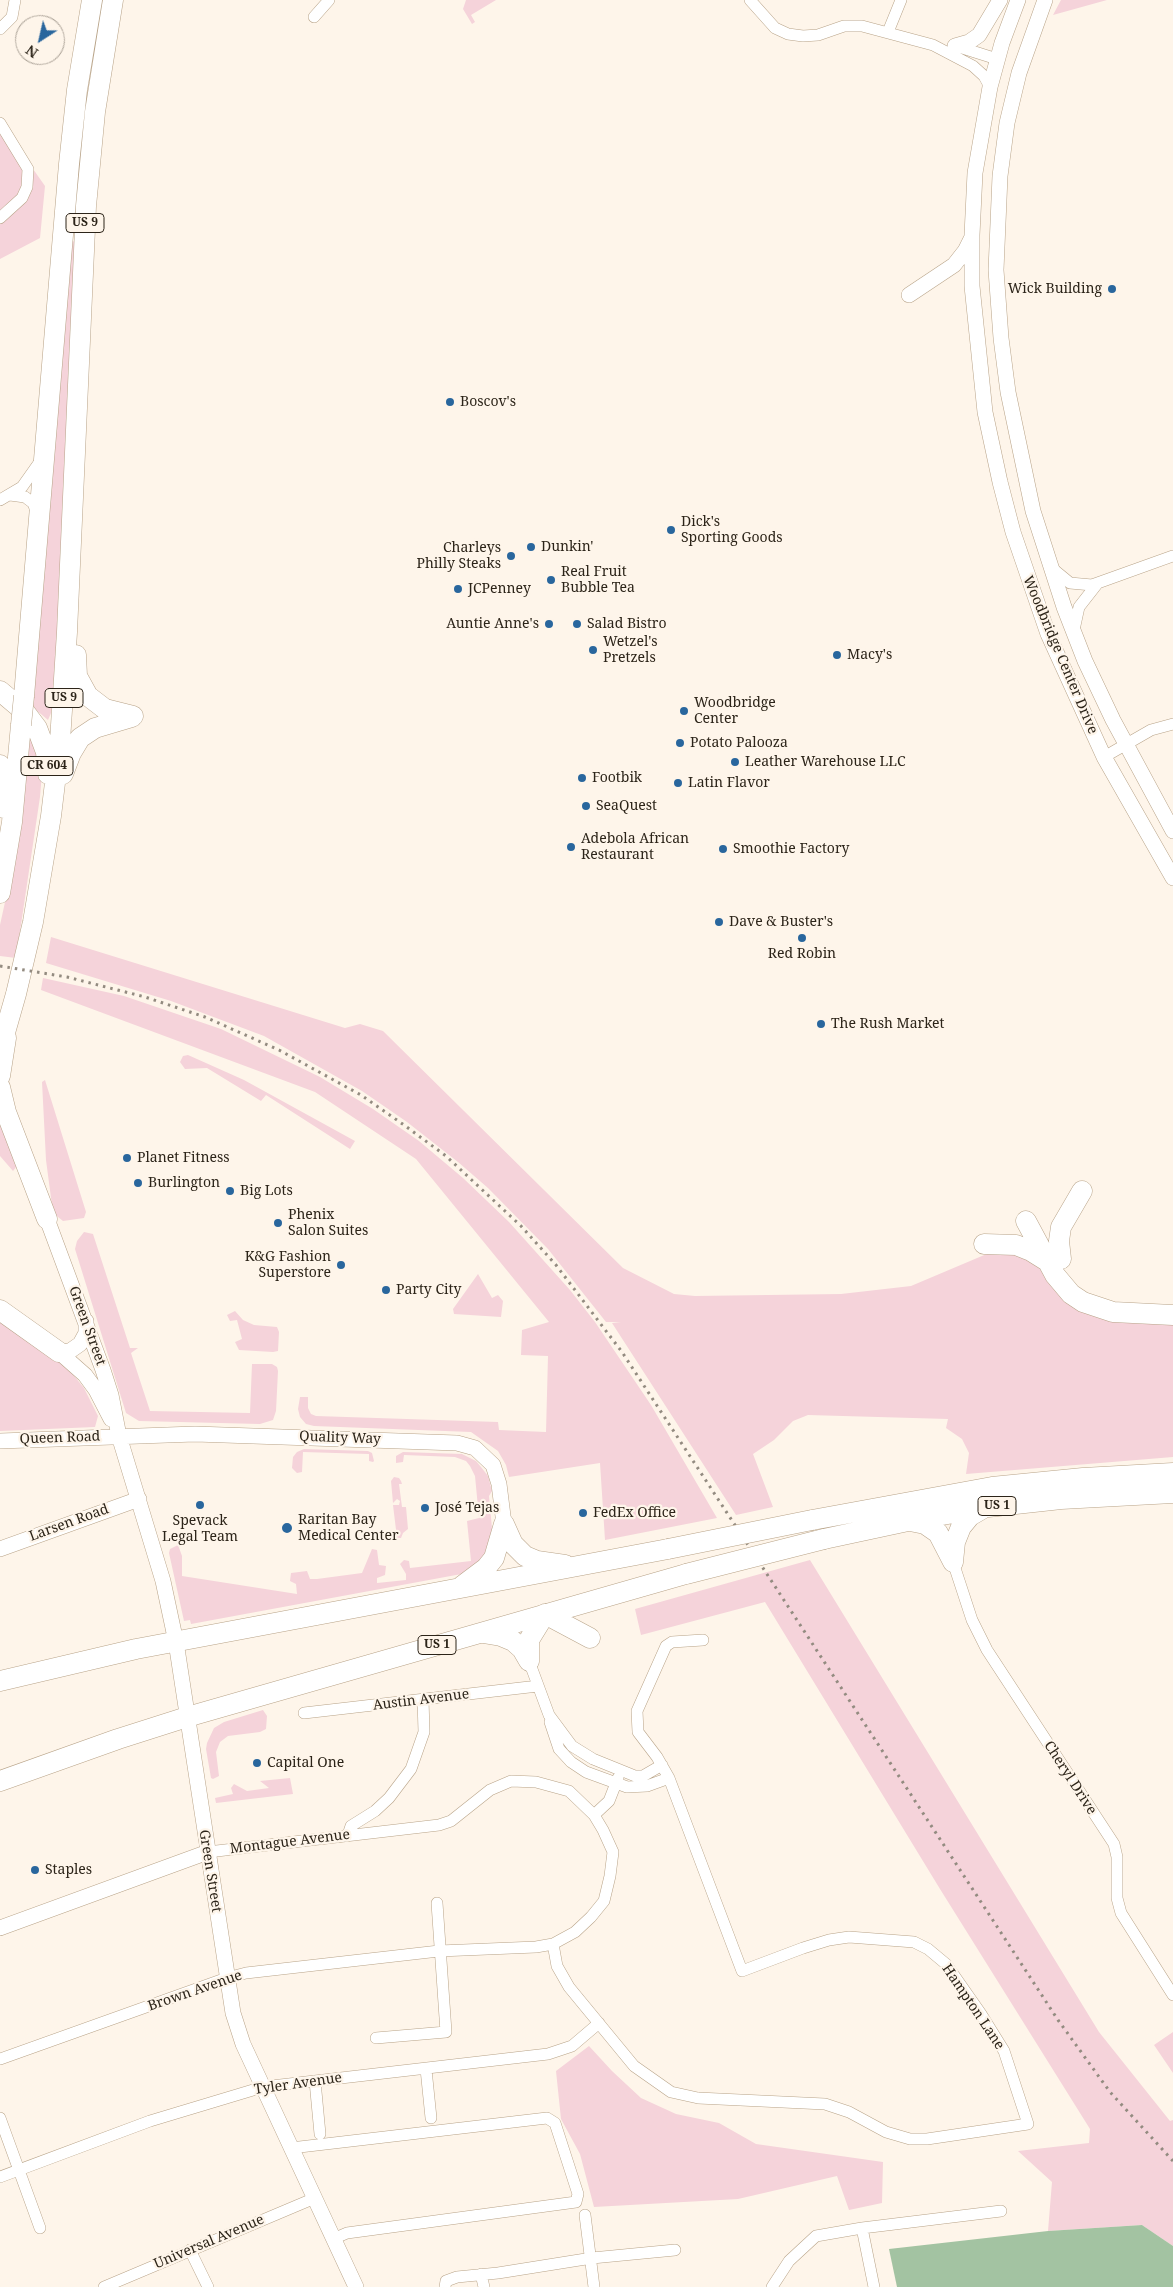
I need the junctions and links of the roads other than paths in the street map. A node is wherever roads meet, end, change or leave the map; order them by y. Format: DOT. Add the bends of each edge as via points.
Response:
graph roads {
  1 [pos="16,0"];
  2 [pos="92,0"];
  3 [pos="113,0"];
  4 [pos="750,0"];
  5 [pos="901,0"];
  6 [pos="1000,0"];
  7 [pos="1018,0"];
  8 [pos="1045,0"];
  9 [pos="323,2"];
  10 [pos="314,16"];
  11 [pos="0,29"];
  12 [pos="888,32"];
  13 [pos="932,46"];
  14 [pos="955,46"];
  15 [pos="997,59"];
  16 [pos="1020,67"];
  17 [pos="990,87"];
  18 [pos="0,123"];
  19 [pos="0,218"];
  20 [pos="972,235"];
  21 [pos="909,295"];
  22 [pos="44,453"];
  23 [pos="5,498"];
  24 [pos="38,516"];
  25 [pos="1173,556"];
  26 [pos="1048,561"];
  27 [pos="69,578"];
  28 [pos="1097,584"];
  29 [pos="1073,632"];
  30 [pos="0,691"];
  31 [pos="1173,724"];
  32 [pos="1125,744"];
  33 [pos="1104,757"];
  34 [pos="0,765"];
  35 [pos="51,816"];
  36 [pos="1173,831"];
  37 [pos="0,857"];
  38 [pos="1173,878"];
  39 [pos="0,894"];
  40 [pos="7,1028"];
  41 [pos="0,1050"];
  42 [pos="0,1076"];
  43 [pos="0,1086"];
  44 [pos="1082,1191"];
  45 [pos="47,1218"];
  46 [pos="1032,1218"];
  47 [pos="984,1244"];
  48 [pos="1055,1261"];
  49 [pos="1173,1301"];
  50 [pos="0,1310"];
  51 [pos="1173,1315"];
  52 [pos="86,1320"];
  53 [pos="59,1352"];
  54 [pos="119,1436"];
  55 [pos="0,1441"];
  56 [pos="1173,1462"];
  57 [pos="1173,1473"];
  58 [pos="1101,1476"];
  59 [pos="1173,1493"];
  60 [pos="139,1499"];
  61 [pos="988,1508"];
  62 [pos="908,1521"];
  63 [pos="504,1524"];
  64 [pos="0,1549"];
  65 [pos="953,1562"];
  66 [pos="579,1567"];
  67 [pos="457,1590"];
  68 [pos="602,1597"];
  69 [pos="545,1614"];
  70 [pos="478,1633"];
  71 [pos="703,1640"];
  72 [pos="176,1642"];
  73 [pos="529,1661"];
  74 [pos="0,1681"];
  75 [pos="538,1686"];
  76 [pos="423,1700"];
  77 [pos="304,1713"];
  78 [pos="549,1715"];
  79 [pos="187,1717"];
  80 [pos="584,1754"];
  81 [pos="662,1765"];
  82 [pos="576,1766"];
  83 [pos="620,1771"];
  84 [pos="669,1778"];
  85 [pos="0,1781"];
  86 [pos="616,1784"];
  87 [pos="594,1816"];
  88 [pos="348,1835"];
  89 [pos="208,1852"];
  90 [pos="437,1903"];
  91 [pos="0,1928"];
  92 [pos="553,1944"];
  93 [pos="439,1951"];
  94 [pos="227,1978"];
  95 [pos="1173,1995"];
  96 [pos="599,2023"];
  97 [pos="376,2038"];
  98 [pos="0,2059"];
  99 [pos="426,2068"];
  100 [pos="315,2081"];
  101 [pos="263,2087"];
  102 [pos="0,2118"];
  103 [pos="431,2118"];
  104 [pos="320,2134"];
  105 [pos="292,2148"];
  106 [pos="19,2170"];
  107 [pos="0,2177"];
  108 [pos="315,2198"];
  109 [pos="1001,2211"];
  110 [pos="585,2215"];
  111 [pos="40,2228"];
  112 [pos="862,2228"];
  113 [pos="333,2239"];
  114 [pos="190,2250"];
  115 [pos="675,2250"];
  116 [pos="592,2258"];
  117 [pos="481,2274"];
  118 [pos="870,2285"];
  119 [pos="104,2287"];
  120 [pos="208,2287"];
  121 [pos="356,2287"];
  122 [pos="445,2287"];
  123 [pos="484,2287"];
  124 [pos="594,2287"];
  125 [pos="772,2287"];
  1 -- 11 [label="street" via="12,17"];
  2 -- 22 [label="highway, US 9" via="69,164"];
  3 -- 27 [label="highway, US 9" via="95,112 86,206"];
  4 -- 12 [label="street" via="775,28 788,34 818,35 844,26"];
  5 -- 12 [label="street"];
  6 -- 14 [label="street" via="979,35"];
  7 -- 15 [label="street, Woodbridge Center Drive"];
  8 -- 16 [label="street, Woodbridge Center Drive"];
  9 -- 10 [label="street"];
  12 -- 13 [label="street"];
  13 -- 14 [label="street"];
  13 -- 17 [label="street" via="973,66"];
  14 -- 15 [label="street"];
  15 -- 16 [label="street"];
  15 -- 17 [label="street, Woodbridge Center Drive"];
  16 -- 26 [label="street, Woodbridge Center Drive" via="1007,123 1000,176 996,227 998,300 1015,433"];
  17 -- 20 [label="street, Woodbridge Center Drive" via="977,155"];
  18 -- 19 [label="street" via="28,169 22,198"];
  20 -- 21 [label="street" via="954,265"];
  20 -- 33 [label="street, Woodbridge Center Drive" via="973,301 979,361 985,412 1000,482 1023,567 1041,616"];
  22 -- 23 [label="street" via="32,475"];
  22 -- 24 [label="highway, US 9"];
  23 -- 24 [label="street" via="20,495 29,499"];
  24 -- 39 [label="highway, US 9, bridge" via="12,822"];
  25 -- 28 [label="street"];
  26 -- 28 [label="street" via="1055,572 1070,583"];
  26 -- 29 [label="street, Woodbridge Center Drive"];
  27 -- 35 [label="highway, US 9" via="63,704"];
  27 -- 35 [label="highway" via="77,626 75,669 79,683 99,705 118,714 133,716 95,728 77,742 68,758"];
  28 -- 29 [label="street" via="1079,607"];
  29 -- 32 [label="street, Woodbridge Center Drive"];
  30 -- 35 [label="highway, CR 604" via="29,717 43,740"];
  31 -- 32 [label="street" via="1151,730"];
  32 -- 33 [label="street"];
  32 -- 36 [label="street, Woodbridge Center Drive"];
  33 -- 38 [label="street, Woodbridge Center Drive"];
  34 -- 37 [label="highway, CR 604" via="4,814"];
  35 -- 40 [label="highway, US 9" via="33,922"];
  40 -- 41 [label="highway, US 9"];
  40 -- 42 [label="highway"];
  43 -- 45 [label="highway" via="6,1112"];
  44 -- 48 [label="highway" via="1061,1227"];
  45 -- 52 [label="street, Green Street"];
  46 -- 48 [label="highway"];
  47 -- 48 [label="highway" via="1008,1244"];
  48 -- 49 [label="highway" via="1078,1282 1102,1296"];
  48 -- 51 [label="highway" via="1065,1288 1090,1306 1113,1312"];
  50 -- 53 [label="highway"];
  52 -- 53 [label="street" via="86,1333 80,1344 70,1351"];
  52 -- 54 [label="street, Green Street" via="111,1396"];
  53 -- 54 [label="street, Green Street" via="91,1383"];
  54 -- 55 [label="street, Queen Road"];
  54 -- 60 [label="street, Green Street"];
  54 -- 63 [label="street, Quality Way" via="211,1434 464,1444 480,1452 493,1465"];
  56 -- 58 [label="highway"];
  57 -- 58 [label="highway, US 1"];
  58 -- 66 [label="highway, US 1, bridge" via="965,1491"];
  59 -- 61 [label="highway, US 1" via="1061,1499"];
  60 -- 64 [label="street, Larsen Road"];
  60 -- 72 [label="street, Green Street" via="163,1581"];
  61 -- 62 [label="highway, US 1"];
  61 -- 65 [label="highway" via="973,1514 961,1527 955,1542"];
  62 -- 65 [label="highway" via="925,1524 938,1533"];
  62 -- 68 [label="highway, US 1, bridge" via="824,1539"];
  63 -- 66 [label="highway" via="514,1544 525,1556 537,1561"];
  63 -- 67 [label="highway" via="494,1558"];
  65 -- 95 [label="street, Cheryl Drive" via="972,1620 987,1650 1114,1844 1118,1858 1120,1913"];
  66 -- 67 [label="highway, US 1"];
  67 -- 72 [label="highway, US 1"];
  68 -- 69 [label="highway, US 1"];
  68 -- 69 [label="highway" via="584,1620 584,1628 590,1638"];
  69 -- 70 [label="highway, US 1"];
  69 -- 73 [label="highway" via="529,1640"];
  70 -- 73 [label="highway" via="513,1641"];
  70 -- 79 [label="highway, US 1"];
  71 -- 81 [label="street, Hampton Lane" via="672,1642 666,1646 638,1711 638,1732"];
  72 -- 74 [label="highway, US 1" via="64,1664"];
  72 -- 79 [label="street, Green Street"];
  73 -- 75 [label="street"];
  75 -- 76 [label="street, Austin Avenue"];
  75 -- 78 [label="street"];
  76 -- 77 [label="street, Austin Avenue"];
  76 -- 88 [label="street" via="424,1732 411,1769 389,1798 351,1826"];
  78 -- 80 [label="street" via="563,1737"];
  78 -- 82 [label="street" via="556,1744"];
  79 -- 85 [label="highway, US 1"];
  79 -- 89 [label="street, Green Street"];
  80 -- 82 [label="street"];
  80 -- 83 [label="street"];
  81 -- 83 [label="street" via="639,1776"];
  81 -- 84 [label="street, Hampton Lane"];
  82 -- 86 [label="street"];
  83 -- 86 [label="street"];
  84 -- 86 [label="street" via="642,1787"];
  84 -- 96 [label="street, Hampton Lane" via="742,1971 803,1948 849,1937 914,1942 928,1949 946,1964 1004,2051 1028,2124 910,2139 886,2132 825,2104 698,2098 671,2092 634,2066"];
  86 -- 87 [label="street" via="608,1801"];
  87 -- 88 [label="street, Montague Avenue" via="569,1791 536,1782 512,1781 490,1790 444,1824"];
  87 -- 92 [label="street" via="613,1852 604,1901 591,1918"];
  88 -- 89 [label="street, Montague Avenue"];
  89 -- 91 [label="street, Montague Avenue"];
  89 -- 94 [label="street, Green Street"];
  90 -- 93 [label="street"];
  92 -- 93 [label="street, Brown Avenue"];
  92 -- 96 [label="street, Hampton Lane" via="562,1978"];
  93 -- 94 [label="street, Brown Avenue" via="246,1973"];
  93 -- 97 [label="street" via="446,2032"];
  94 -- 98 [label="street, Brown Avenue"];
  94 -- 101 [label="street, Green Street" via="243,2044"];
  96 -- 99 [label="street, Tyler Avenue" via="572,2046 555,2053"];
  99 -- 100 [label="street, Tyler Avenue"];
  99 -- 103 [label="street"];
  100 -- 101 [label="street, Tyler Avenue"];
  100 -- 104 [label="street"];
  101 -- 105 [label="street, Green Street"];
  101 -- 106 [label="street, Tyler Avenue" via="150,2121"];
  102 -- 106 [label="street"];
  105 -- 108 [label="street, Green Street"];
  105 -- 113 [label="street" via="547,2118 555,2123 578,2194 576,2202 347,2233"];
  106 -- 107 [label="street, Tyler Avenue"];
  106 -- 111 [label="street"];
  108 -- 113 [label="street, Green Street"];
  108 -- 114 [label="street, Universal Avenue"];
  109 -- 112 [label="street"];
  110 -- 116 [label="street"];
  112 -- 118 [label="street"];
  112 -- 125 [label="street" via="816,2236 790,2261"];
  113 -- 121 [label="street, Green Street"];
  114 -- 119 [label="street, Universal Avenue"];
  114 -- 120 [label="street"];
  115 -- 116 [label="street"];
  116 -- 117 [label="street"];
  116 -- 124 [label="street"];
  117 -- 122 [label="street" via="457,2277 446,2281"];
  117 -- 123 [label="street"];
}
